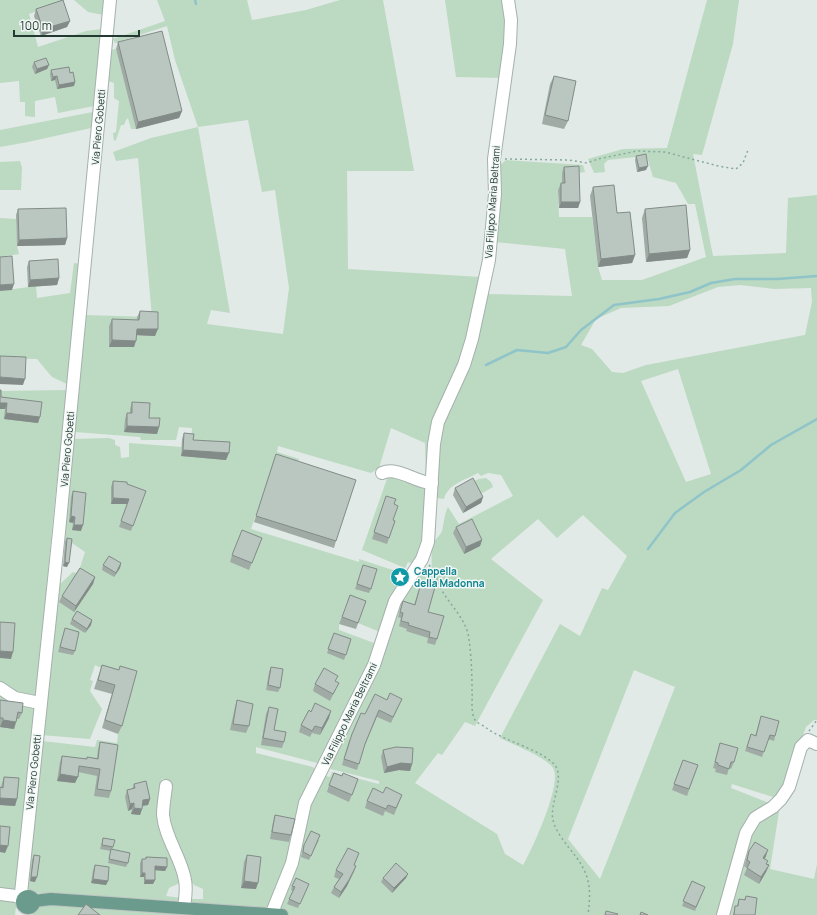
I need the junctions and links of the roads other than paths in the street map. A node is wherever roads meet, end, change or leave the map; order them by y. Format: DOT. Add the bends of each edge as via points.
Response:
graph roads {
  1 [pos="110,0"];
  2 [pos="508,0"];
  3 [pos="382,473"];
  4 [pos="432,483"];
  5 [pos="0,688"];
  6 [pos="40,703"];
  7 [pos="817,744"];
  8 [pos="166,786"];
  9 [pos="0,894"];
  10 [pos="25,904"];
  11 [pos="184,908"];
  12 [pos="275,915"];
  13 [pos="723,915"];
  1 -- 6 [label="street, Via Piero Gobetti"];
  2 -- 4 [label="street, Via Filippo Maria Beltrami" via="511,20 510,44 494,160 495,194 489,260 464,365 438,422"];
  3 -- 4 [label="street" via="393,471 424,483"];
  4 -- 12 [label="street, Via Filippo Maria Beltrami" via="428,542 422,559 395,601 374,665 305,804 292,863"];
  5 -- 6 [label="street" via="15,698"];
  6 -- 10 [label="street, Via Piero Gobetti" via="21,893"];
  7 -- 13 [label="street" via="808,740 801,747 789,788 773,807 755,818 746,833"];
  8 -- 11 [label="street" via="163,815 185,880"];
  9 -- 10 [label="street" via="16,896"];
  10 -- 11 [label="main road" via="51,898"];
  11 -- 12 [label="main road"];
}
